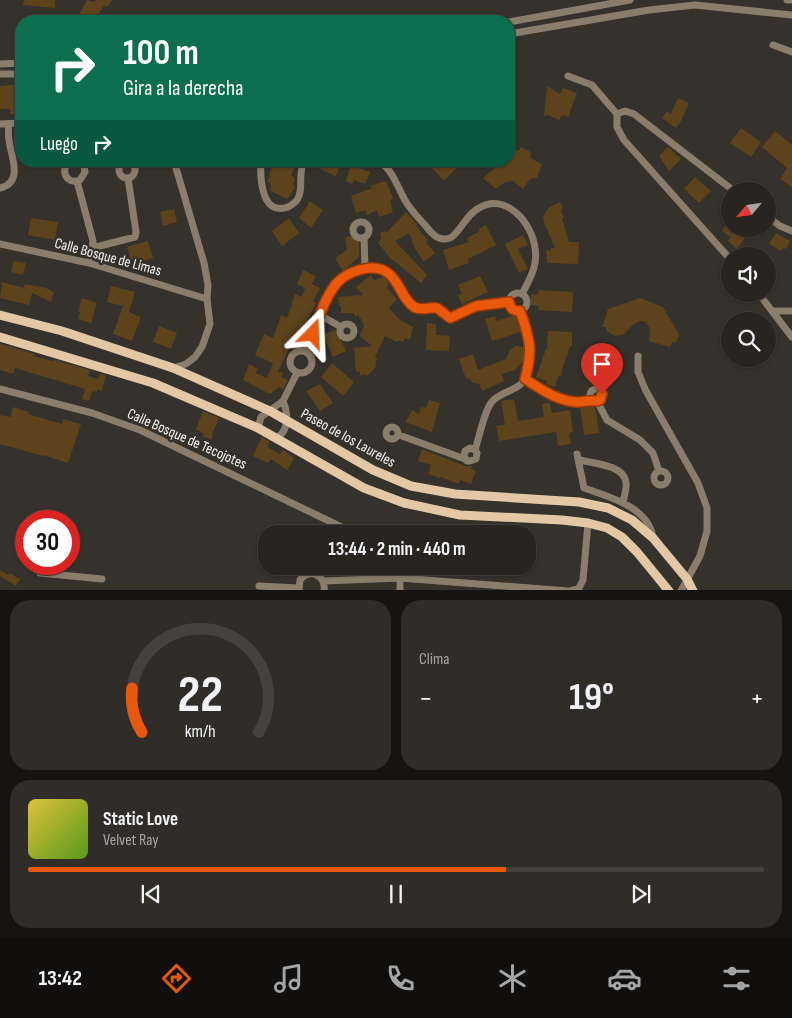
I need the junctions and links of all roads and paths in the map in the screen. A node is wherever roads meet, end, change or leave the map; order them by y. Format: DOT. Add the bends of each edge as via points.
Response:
graph roads {
  1 [pos="630,0"];
  2 [pos="787,0"];
  3 [pos="792,0"];
  4 [pos="674,3"];
  5 [pos="792,15"];
  6 [pos="515,21"];
  7 [pos="515,33"];
  8 [pos="773,45"];
  9 [pos="792,52"];
  10 [pos="15,63"];
  11 [pos="0,64"];
  12 [pos="0,74"];
  13 [pos="15,74"];
  14 [pos="568,76"];
  15 [pos="617,114"];
  16 [pos="15,123"];
  17 [pos="0,124"];
  18 [pos="8,124"];
  19 [pos="67,167"];
  20 [pos="84,167"];
  21 [pos="261,167"];
  22 [pos="301,167"];
  23 [pos="385,167"];
  24 [pos="176,168"];
  25 [pos="128,178"];
  26 [pos="77,181"];
  27 [pos="722,182"];
  28 [pos="0,188"];
  29 [pos="776,221"];
  30 [pos="792,231"];
  31 [pos="364,237"];
  32 [pos="0,244"];
  33 [pos="92,248"];
  34 [pos="721,249"];
  35 [pos="89,263"];
  36 [pos="365,268"];
  37 [pos="522,294"];
  38 [pos="207,299"];
  39 [pos="509,302"];
  40 [pos="765,302"];
  41 [pos="520,311"];
  42 [pos="772,311"];
  43 [pos="792,311"];
  44 [pos="0,315"];
  45 [pos="320,315"];
  46 [pos="341,327"];
  47 [pos="0,337"];
  48 [pos="792,337"];
  49 [pos="306,352"];
  50 [pos="638,356"];
  51 [pos="173,368"];
  52 [pos="297,373"];
  53 [pos="525,379"];
  54 [pos="0,388"];
  55 [pos="283,401"];
  56 [pos="270,411"];
  57 [pos="286,420"];
  58 [pos="258,428"];
  59 [pos="398,435"];
  60 [pos="276,438"];
  61 [pos="659,472"];
  62 [pos="623,503"];
  63 [pos="588,524"];
  64 [pos="337,525"];
  65 [pos="653,538"];
  66 [pos="61,575"];
  67 [pos="400,578"];
  68 [pos="102,579"];
  69 [pos="687,579"];
  70 [pos="323,581"];
  71 [pos="451,582"];
  72 [pos="260,586"];
  73 [pos="299,589"];
  74 [pos="578,589"];
  75 [pos="324,590"];
  76 [pos="400,590"];
  77 [pos="451,590"];
  78 [pos="569,590"];
  79 [pos="669,590"];
  80 [pos="681,590"];
  81 [pos="693,590"];
  1 -- 6 [label="street"];
  2 -- 3 [label="street"];
  4 -- 5 [label="street"];
  4 -- 7 [label="street"];
  8 -- 9 [label="street"];
  10 -- 11 [label="street"];
  12 -- 13 [label="street"];
  14 -- 15 [label="street" via="592,85"];
  15 -- 27 [label="street" via="625,111 634,114"];
  15 -- 34 [label="street" via="617,127 624,140"];
  16 -- 18 [label="street"];
  17 -- 18 [label="street"];
  18 -- 28 [label="street" via="15,175 6,187"];
  19 -- 26 [label="street" via="68,179"];
  20 -- 26 [label="street" via="83,178"];
  21 -- 22 [label="street" via="262,191 267,201 285,208 300,196"];
  23 -- 37 [label="street" via="408,205 440,239 453,236 480,206 492,204 517,212 534,240 536,255 535,270"];
  24 -- 38 [label="street" via="204,263"];
  25 -- 33 [label="street" via="135,237"];
  26 -- 33 [label="street" via="92,230"];
  29 -- 30 [label="street"];
  31 -- 36 [label="street"];
  32 -- 35 [label="street, Calle Bosque de Limas"];
  33 -- 35 [label="street"];
  35 -- 38 [label="street, Calle Bosque de Limas"];
  36 -- 39 [label="street" via="376,267 387,272 412,306 418,309 437,308 450,318 476,306"];
  36 -- 45 [label="street" via="336,283"];
  37 -- 39 [label="street" via="511,296"];
  37 -- 41 [label="street" via="527,303"];
  38 -- 51 [label="street" via="210,324 202,347 186,364"];
  39 -- 41 [label="street" via="510,307"];
  40 -- 42 [label="street"];
  41 -- 53 [label="street" via="530,346"];
  42 -- 43 [label="street"];
  42 -- 48 [label="street"];
  44 -- 51 [label="main road, Paseo de los Laureles" via="62,331"];
  45 -- 46 [label="street"];
  45 -- 49 [label="street"];
  47 -- 58 [label="main road" via="153,383"];
  49 -- 52 [label="street" via="297,352 291,358 291,366"];
  49 -- 52 [label="street" via="312,358 312,367 306,373"];
  50 -- 69 [label="street" via="638,372 646,391 698,483 706,508 707,531 700,556"];
  51 -- 56 [label="main road, Paseo de los Laureles"];
  52 -- 55 [label="street"];
  53 -- 59 [label="street" via="490,404 475,450 465,450 465,459"];
  53 -- 61 [label="street" via="558,399 594,400 607,420 640,440 653,453"];
  54 -- 64 [label="street, Calle Bosque de Tecojotes" via="140,430"];
  55 -- 56 [label="street"];
  55 -- 57 [label="street"];
  56 -- 57 [label="main road, Paseo de los Laureles"];
  56 -- 58 [label="street" via="261,417"];
  57 -- 60 [label="street" via="284,431"];
  57 -- 65 [label="main road, Paseo de los Laureles" via="373,470 411,486 455,494 579,502 608,508 632,520"];
  58 -- 60 [label="main road"];
  60 -- 63 [label="main road" via="364,488 404,503 460,515"];
  62 -- 62 [label="street" via="626,484 619,469 578,457 584,488"];
  62 -- 65 [label="street" via="650,524"];
  63 -- 74 [label="street" via="583,580"];
  63 -- 79 [label="main road" via="607,528 622,537"];
  65 -- 69 [label="main road, Paseo de los Laureles"];
  66 -- 68 [label="street"];
  67 -- 70 [label="street"];
  67 -- 71 [label="street"];
  67 -- 76 [label="street"];
  69 -- 80 [label="street"];
  69 -- 81 [label="main road, Paseo de los Laureles"];
  70 -- 73 [label="street" via="318,575 310,574 300,580"];
  70 -- 75 [label="street"];
  71 -- 77 [label="street"];
  71 -- 78 [label="street"];
  72 -- 73 [label="street"];
  74 -- 78 [label="street"];
}
